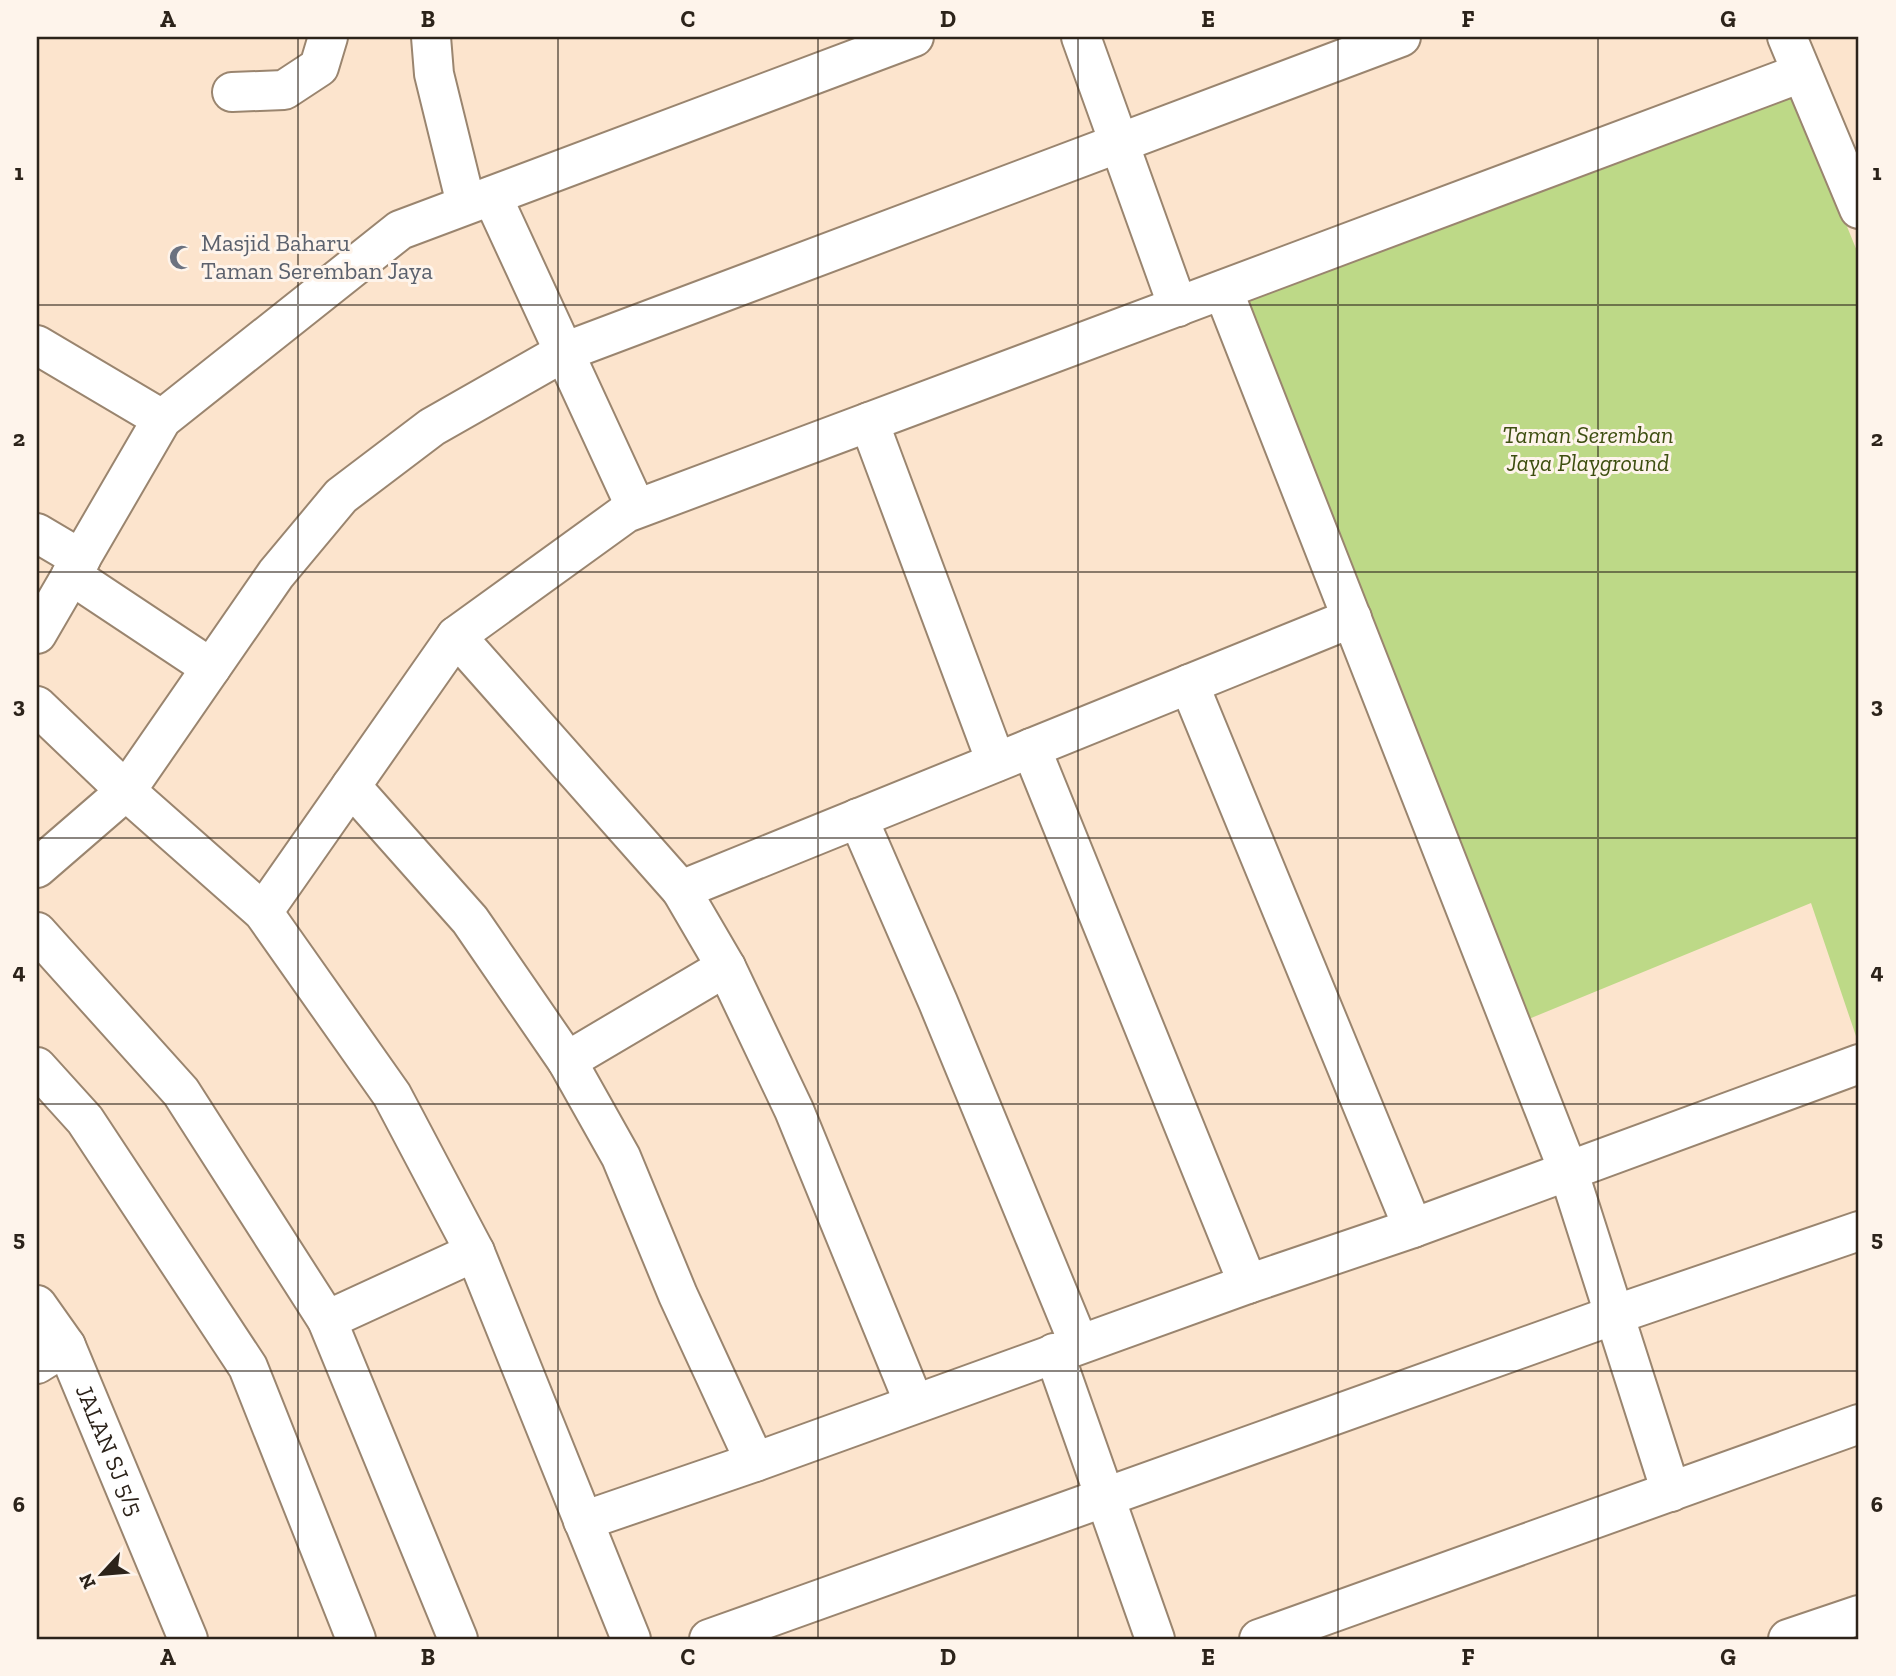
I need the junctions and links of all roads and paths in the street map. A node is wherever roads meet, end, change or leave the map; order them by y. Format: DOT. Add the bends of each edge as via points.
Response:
graph roads {
  1 [pos="328,37"];
  2 [pos="431,37"];
  3 [pos="914,37"];
  4 [pos="1081,37"];
  5 [pos="1401,37"];
  6 [pos="1787,37"];
  7 [pos="1801,73"];
  8 [pos="232,92"];
  9 [pos="1120,144"];
  10 [pos="479,200"];
  11 [pos="1859,209"];
  12 [pos="1223,290"];
  13 [pos="1178,307"];
  14 [pos="37,345"];
  15 [pos="564,352"];
  16 [pos="162,419"];
  17 [pos="869,422"];
  18 [pos="636,509"];
  19 [pos="37,533"];
  20 [pos="76,567"];
  21 [pos="1352,618"];
  22 [pos="37,634"];
  23 [pos="456,636"];
  24 [pos="211,668"];
  25 [pos="1189,684"];
  26 [pos="37,706"];
  27 [pos="1031,748"];
  28 [pos="996,762"];
  29 [pos="351,786"];
  30 [pos="126,791"];
  31 [pos="858,818"];
  32 [pos="37,868"];
  33 [pos="681,891"];
  34 [pos="263,912"];
  35 [pos="37,932"];
  36 [pos="726,967"];
  37 [pos="567,1062"];
  38 [pos="1859,1064"];
  39 [pos="37,1067"];
  40 [pos="1568,1170"];
  41 [pos="1413,1228"];
  42 [pos="1859,1231"];
  43 [pos="475,1252"];
  44 [pos="1248,1284"];
  45 [pos="37,1305"];
  46 [pos="1614,1315"];
  47 [pos="327,1320"];
  48 [pos="1066,1349"];
  49 [pos="51,1355"];
  50 [pos="914,1403"];
  51 [pos="1859,1424"];
  52 [pos="755,1462"];
  53 [pos="1671,1492"];
  54 [pos="1104,1497"];
  55 [pos="583,1521"];
  56 [pos="1838,1627"];
  57 [pos="188,1639"];
  58 [pos="356,1639"];
  59 [pos="458,1639"];
  60 [pos="631,1639"];
  61 [pos="709,1639"];
  62 [pos="1155,1639"];
  63 [pos="1259,1639"];
  64 [pos="1788,1639"];
  1 -- 8 [label="street" via="319,67 284,90"];
  2 -- 10 [label="street" via="434,74"];
  3 -- 10 [label="street"];
  4 -- 9 [label="street"];
  5 -- 9 [label="street"];
  6 -- 7 [label="street"];
  7 -- 11 [label="street"];
  7 -- 12 [label="street"];
  9 -- 13 [label="street"];
  9 -- 15 [label="street"];
  10 -- 15 [label="street"];
  10 -- 16 [label="street" via="400,230"];
  12 -- 13 [label="street"];
  12 -- 21 [label="street"];
  13 -- 17 [label="street"];
  14 -- 16 [label="street"];
  15 -- 18 [label="street"];
  15 -- 24 [label="street" via="432,427 341,496 276,574"];
  16 -- 20 [label="street"];
  17 -- 18 [label="street"];
  17 -- 28 [label="street"];
  18 -- 23 [label="street"];
  19 -- 20 [label="street"];
  20 -- 22 [label="street"];
  20 -- 24 [label="street"];
  21 -- 25 [label="street"];
  21 -- 40 [label="street"];
  23 -- 29 [label="street"];
  23 -- 33 [label="street"];
  24 -- 30 [label="street"];
  25 -- 27 [label="street"];
  25 -- 41 [label="street"];
  26 -- 30 [label="street"];
  27 -- 28 [label="street"];
  27 -- 44 [label="street"];
  28 -- 31 [label="street"];
  29 -- 34 [label="street"];
  29 -- 37 [label="street" via="470,920"];
  30 -- 32 [label="street"];
  30 -- 34 [label="street"];
  31 -- 33 [label="street"];
  31 -- 48 [label="street" via="938,1002"];
  33 -- 36 [label="street"];
  34 -- 43 [label="street" via="392,1095"];
  35 -- 47 [label="street" via="181,1092"];
  36 -- 37 [label="street"];
  36 -- 50 [label="street" via="794,1110"];
  37 -- 52 [label="street" via="621,1157 677,1295"];
  38 -- 40 [label="street"];
  39 -- 58 [label="street" via="85,1120 248,1367"];
  40 -- 41 [label="street"];
  40 -- 46 [label="street"];
  41 -- 44 [label="street"];
  42 -- 46 [label="street"];
  43 -- 47 [label="street"];
  43 -- 55 [label="street"];
  44 -- 48 [label="street"];
  45 -- 49 [label="street, JALAN SJ 5/5"];
  46 -- 53 [label="street"];
  46 -- 54 [label="street"];
  47 -- 59 [label="street"];
  48 -- 50 [label="street"];
  48 -- 54 [label="street"];
  49 -- 57 [label="street, JALAN SJ 5/5"];
  50 -- 52 [label="street"];
  51 -- 53 [label="street"];
  52 -- 55 [label="street"];
  53 -- 63 [label="street"];
  54 -- 61 [label="street"];
  54 -- 62 [label="street"];
  55 -- 60 [label="street"];
  56 -- 64 [label="street"];
}
